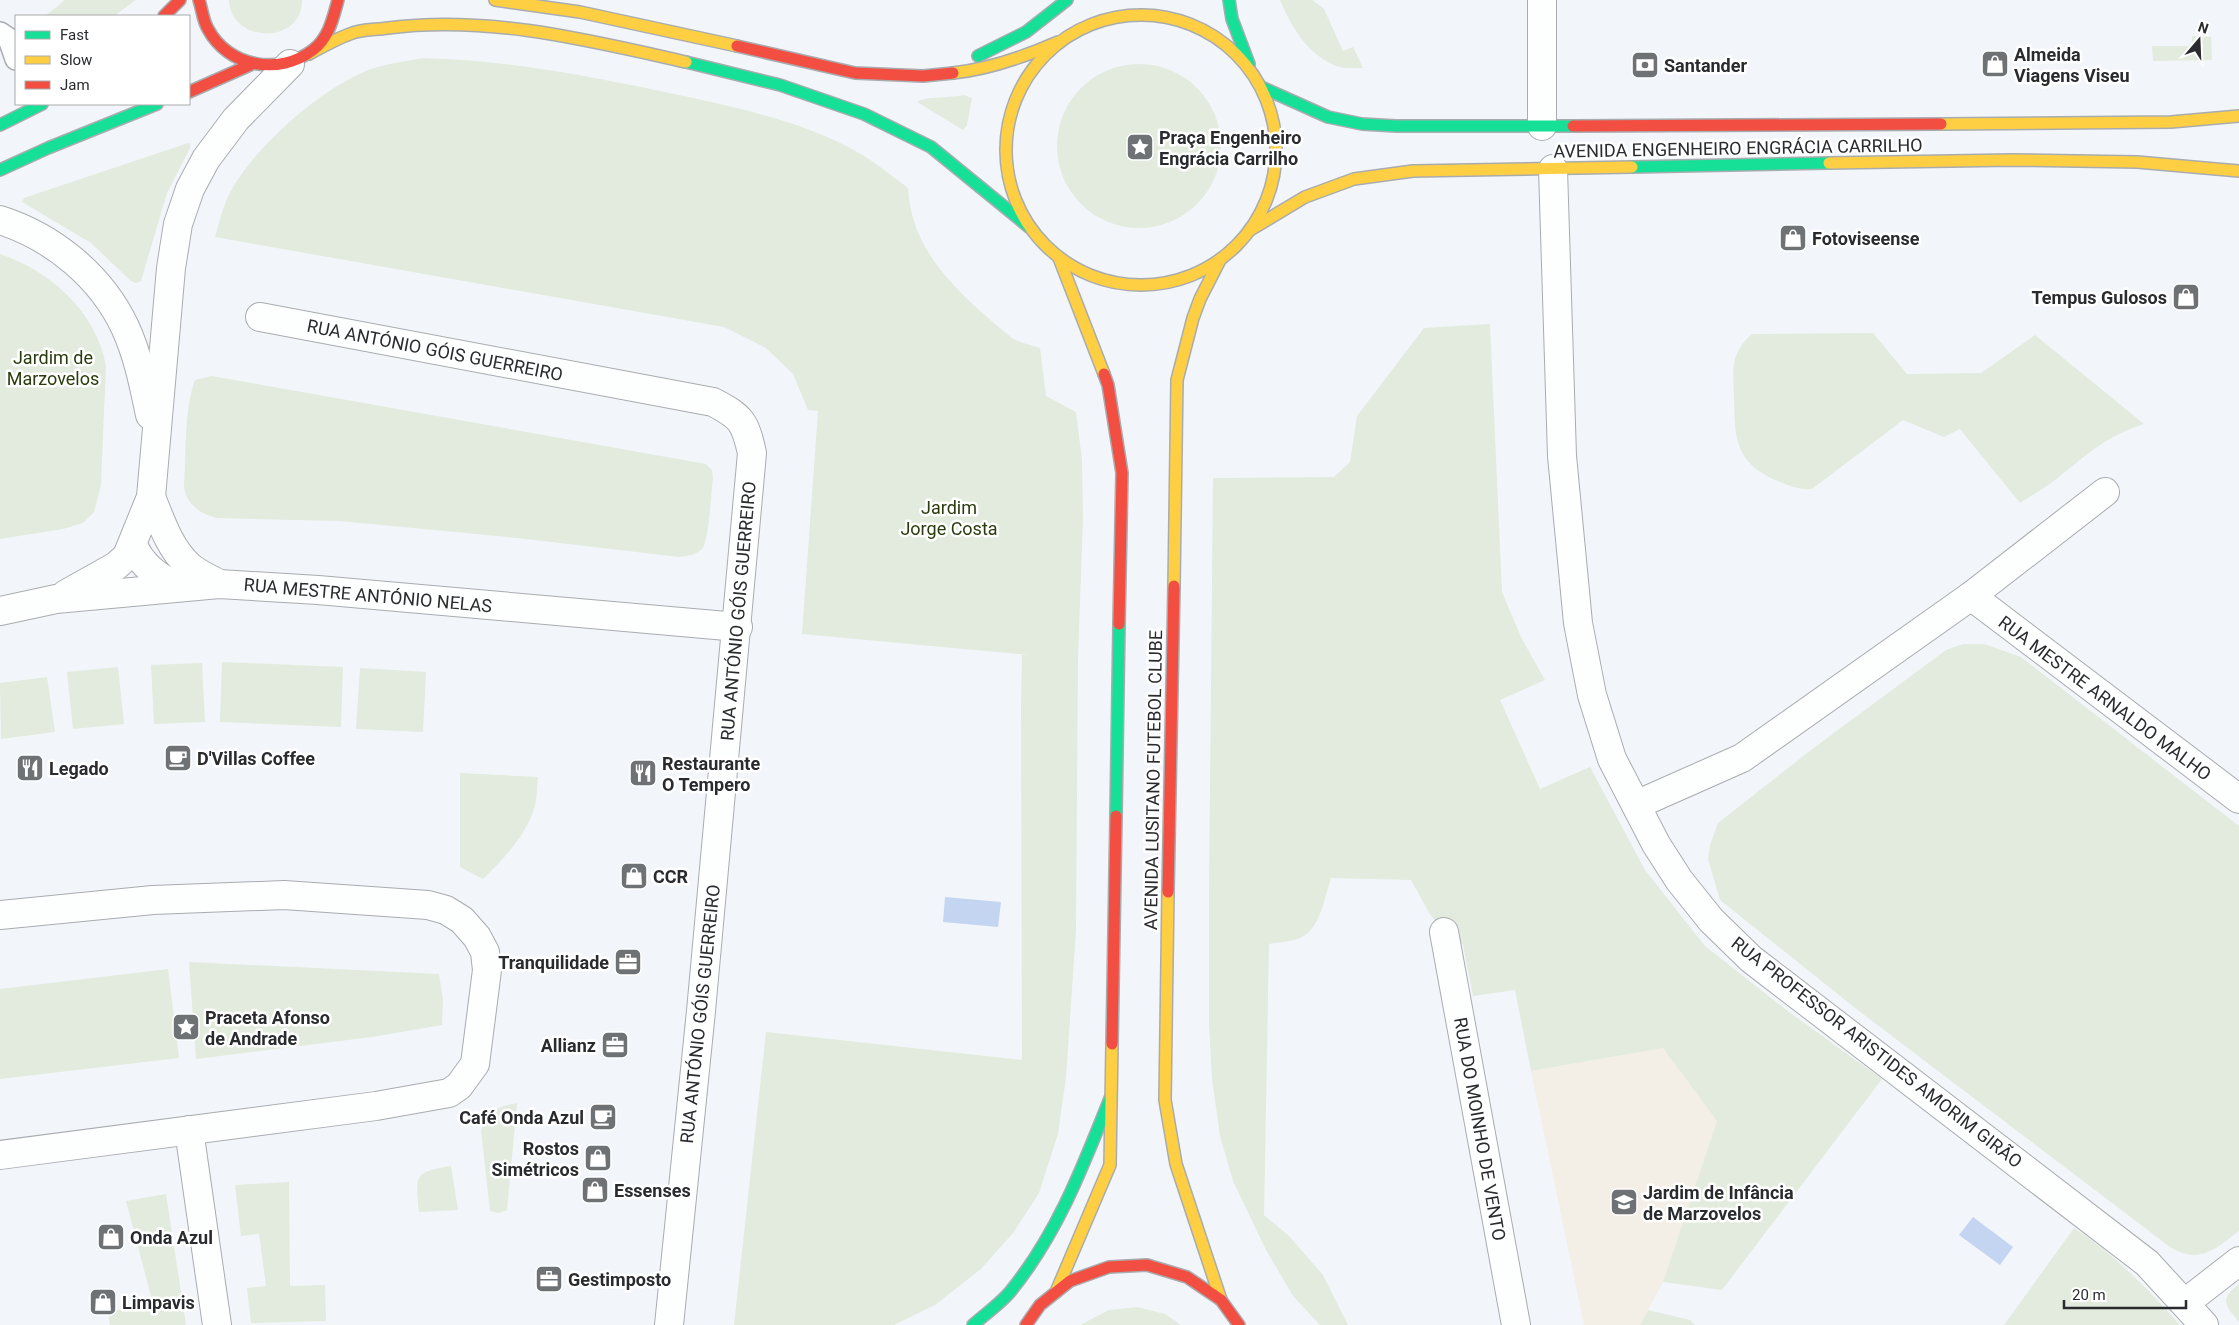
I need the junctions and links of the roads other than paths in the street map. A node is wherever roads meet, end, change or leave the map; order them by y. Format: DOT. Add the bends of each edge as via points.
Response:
graph roads {
  1 [pos="180,0"];
  2 [pos="199,0"];
  3 [pos="338,0"];
  4 [pos="495,0"];
  5 [pos="1067,0"];
  6 [pos="1229,0"];
  7 [pos="1542,0"];
  8 [pos="1105,6"];
  9 [pos="165,15"];
  10 [pos="1090,24"];
  11 [pos="6,38"];
  12 [pos="1058,42"];
  13 [pos="15,57"];
  14 [pos="299,59"];
  15 [pos="250,65"];
  16 [pos="1252,73"];
  17 [pos="923,76"];
  18 [pos="1261,87"];
  19 [pos="190,92"];
  20 [pos="39,105"];
  21 [pos="155,105"];
  22 [pos="11,116"];
  23 [pos="2239,116"];
  24 [pos="1542,126"];
  25 [pos="1553,169"];
  26 [pos="0,170"];
  27 [pos="2239,170"];
  28 [pos="0,220"];
  29 [pos="1029,227"];
  30 [pos="1250,230"];
  31 [pos="1059,258"];
  32 [pos="1220,260"];
  33 [pos="260,317"];
  34 [pos="156,443"];
  35 [pos="2105,492"];
  36 [pos="151,496"];
  37 [pos="133,545"];
  38 [pos="219,584"];
  39 [pos="177,587"];
  40 [pos="1971,596"];
  41 [pos="56,599"];
  42 [pos="0,611"];
  43 [pos="738,627"];
  44 [pos="2239,799"];
  45 [pos="1636,805"];
  46 [pos="0,915"];
  47 [pos="1444,932"];
  48 [pos="1112,1092"];
  49 [pos="189,1130"];
  50 [pos="0,1155"];
  51 [pos="2239,1261"];
  52 [pos="1056,1292"];
  53 [pos="1221,1300"];
  54 [pos="2185,1303"];
  55 [pos="1029,1322"];
  56 [pos="217,1325"];
  57 [pos="668,1325"];
  58 [pos="973,1325"];
  59 [pos="1012,1325"];
  60 [pos="1239,1325"];
  61 [pos="1516,1325"];
  62 [pos="2204,1325"];
  1 -- 9 [label="main road"];
  2 -- 15 [label="main road" via="200,14 207,31 218,46 233,58"];
  3 -- 14 [label="main road" via="327,35"];
  4 -- 17 [label="main road" via="580,12 855,72"];
  5 -- 17 [label="main road" via="1047,18 1004,46"];
  6 -- 16 [label="main road" via="1232,19"];
  7 -- 24 [label="street"];
  8 -- 10 [label="main road"];
  10 -- 12 [label="main road"];
  10 -- 16 [label="main road" via="1125,16 1162,16 1197,26 1227,46"];
  11 -- 13 [label="lane"];
  12 -- 17 [label="main road" via="1022,58 978,70"];
  12 -- 29 [label="main road" via="1036,62 1020,87 1009,114 1005,143 1007,173 1015,201"];
  14 -- 15 [label="main road" via="270,67"];
  14 -- 29 [label="main road" via="350,33 419,24 526,30 685,62 780,85 864,114 931,147"];
  14 -- 34 [label="street" via="236,119 206,159 190,189 178,224 166,312"];
  15 -- 19 [label="main road"];
  16 -- 18 [label="main road"];
  18 -- 24 [label="main road, AVENIDA ENGENHEIRO ENGRÁCIA CARRILHO" via="1328,117 1362,124"];
  18 -- 30 [label="main road" via="1272,116 1276,152 1274,175 1265,204"];
  20 -- 22 [label="main road"];
  21 -- 26 [label="main road"];
  23 -- 24 [label="main road, AVENIDA ENGENHEIRO ENGRÁCIA CARRILHO" via="2171,122"];
  25 -- 27 [label="main road, AVENIDA ENGENHEIRO ENGRÁCIA CARRILHO" via="2012,160 2137,162"];
  25 -- 30 [label="main road, AVENIDA ENGENHEIRO ENGRÁCIA CARRILHO" via="1413,171 1354,179 1305,197"];
  25 -- 45 [label="street, RUA PROFESSOR ARISTIDES AMORIM GIRÃO" via="1562,456 1578,623 1592,695 1612,759"];
  28 -- 34 [label="street" via="46,242 75,262 95,281 113,306 134,349"];
  29 -- 31 [label="main road"];
  30 -- 32 [label="main road"];
  31 -- 32 [label="main road" via="1097,278 1139,285 1181,279"];
  31 -- 48 [label="main road, AVENIDA LUSITANO FUTEBOL CLUBE" via="1108,385 1122,473"];
  32 -- 53 [label="main road, AVENIDA LUSITANO FUTEBOL CLUBE" via="1193,318 1177,380 1165,1100 1176,1164"];
  33 -- 43 [label="street, RUA ANTÓNIO GÓIS GUERREIRO" via="713,402 735,413 747,431 752,453"];
  34 -- 36 [label="street"];
  35 -- 40 [label="street"];
  36 -- 37 [label="street"];
  36 -- 38 [label="street" via="166,536 176,550 189,566"];
  37 -- 39 [label="street" via="138,558 154,574"];
  37 -- 41 [label="street" via="116,566"];
  38 -- 39 [label="street, RUA MESTRE ANTÓNIO NELAS"];
  38 -- 43 [label="street, RUA MESTRE ANTÓNIO NELAS"];
  39 -- 41 [label="street, RUA MESTRE ANTÓNIO NELAS"];
  40 -- 44 [label="street, RUA MESTRE ARNALDO MALHO"];
  40 -- 45 [label="street" via="1742,758"];
  41 -- 42 [label="street, RUA MESTRE ANTÓNIO NELAS"];
  43 -- 57 [label="street, RUA ANTÓNIO GÓIS GUERREIRO"];
  45 -- 54 [label="street, RUA PROFESSOR ARISTIDES AMORIM GIRÃO" via="1679,880 1711,920 1751,959 2126,1246"];
  46 -- 49 [label="street" via="153,900 284,895 428,905 446,910 462,920 477,937 485,952 487,970 475,1064 459,1086 449,1093"];
  47 -- 61 [label="street, RUA DO MOINHO DE VENTO"];
  48 -- 52 [label="main road, AVENIDA LUSITANO FUTEBOL CLUBE" via="1110,1165"];
  48 -- 58 [label="main road" via="1073,1192 1050,1236 1009,1293"];
  49 -- 50 [label="street"];
  49 -- 56 [label="street"];
  51 -- 54 [label="street"];
  52 -- 53 [label="main road" via="1070,1281 1109,1267 1148,1265 1187,1277"];
  52 -- 55 [label="main road" via="1040,1305"];
  53 -- 60 [label="main road"];
  54 -- 62 [label="street, RUA PROFESSOR ARISTIDES AMORIM GIRÃO"];
  55 -- 59 [label="main road"];
}
